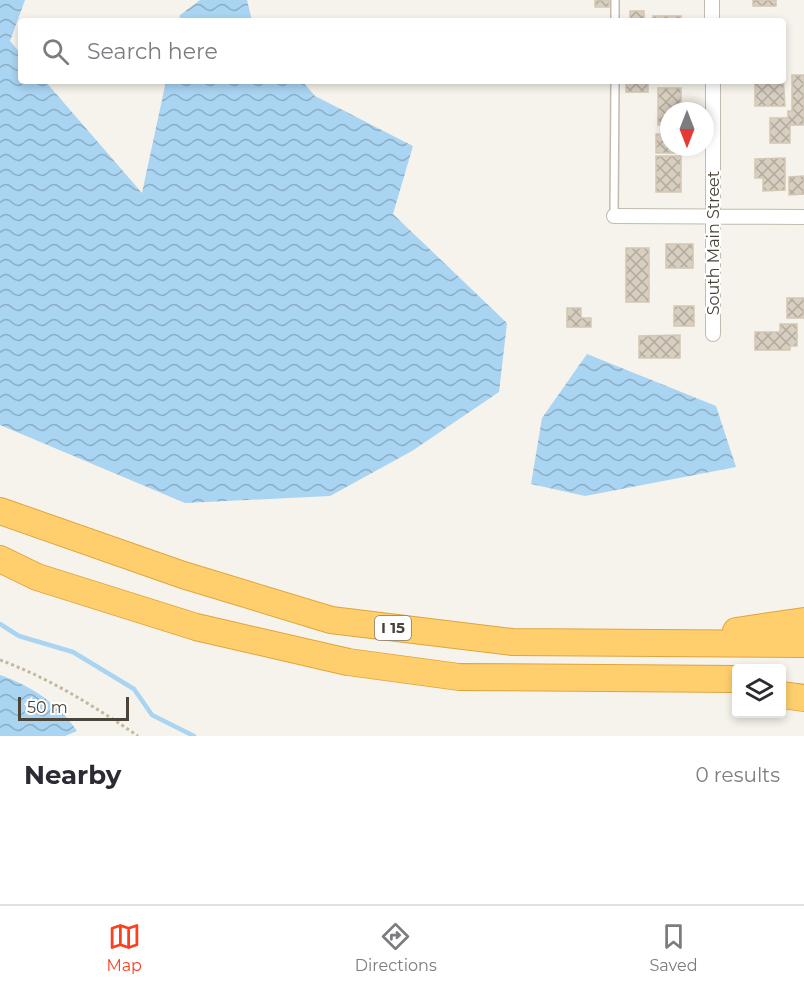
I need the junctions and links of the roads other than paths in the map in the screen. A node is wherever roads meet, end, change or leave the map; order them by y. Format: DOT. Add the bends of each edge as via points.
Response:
graph roads {
  1 [pos="615,0"];
  2 [pos="712,0"];
  3 [pos="615,18"];
  4 [pos="712,18"];
  5 [pos="615,84"];
  6 [pos="713,84"];
  7 [pos="614,216"];
  8 [pos="713,216"];
  9 [pos="804,217"];
  10 [pos="713,334"];
  11 [pos="0,511"];
  12 [pos="0,559"];
  13 [pos="804,621"];
  14 [pos="653,644"];
  15 [pos="804,644"];
  16 [pos="605,678"];
  17 [pos="732,679"];
  18 [pos="786,680"];
  19 [pos="804,680"];
  20 [pos="732,691"];
  21 [pos="786,696"];
  22 [pos="804,698"];
  1 -- 3 [label="lane"];
  2 -- 4 [label="street"];
  5 -- 7 [label="lane"];
  6 -- 8 [label="street, South Main Street"];
  7 -- 8 [label="street"];
  8 -- 9 [label="street"];
  8 -- 10 [label="street, South Main Street"];
  11 -- 14 [label="highway, I 15" via="183,575 331,620 512,642"];
  12 -- 16 [label="highway" via="37,577 196,627 348,662 459,677"];
  13 -- 14 [label="highway"];
  14 -- 15 [label="highway, I 15"];
  16 -- 17 [label="highway"];
  16 -- 20 [label="highway"];
  18 -- 19 [label="highway"];
  21 -- 22 [label="highway"];
}
